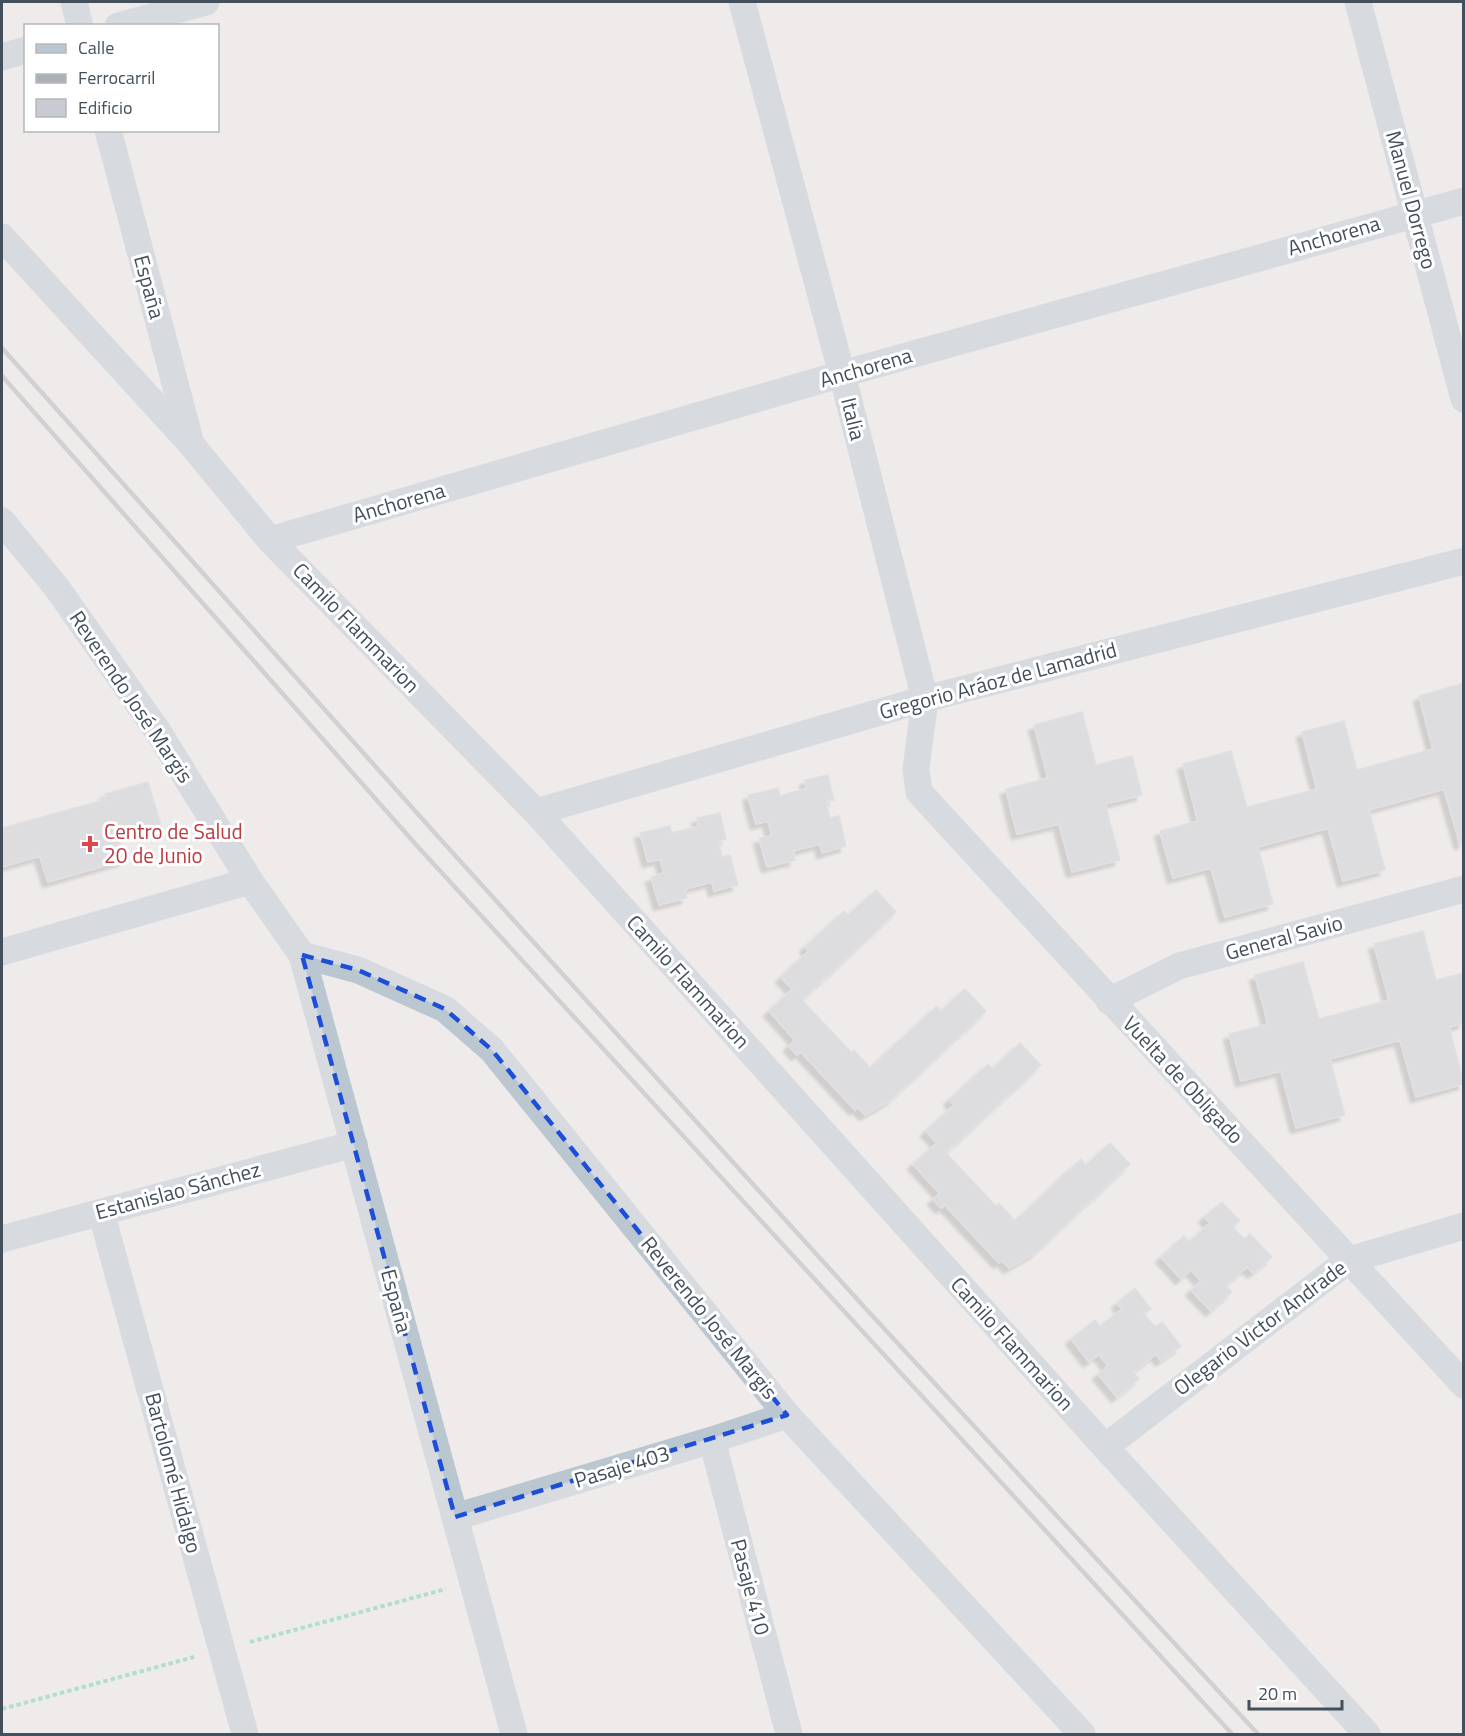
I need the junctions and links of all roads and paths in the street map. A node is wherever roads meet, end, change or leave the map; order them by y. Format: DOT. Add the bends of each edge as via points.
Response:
graph roads {
  1 [pos="74,2"];
  2 [pos="206,2"];
  3 [pos="742,2"];
  4 [pos="1358,2"];
  5 [pos="80,24"];
  6 [pos="124,24"];
  7 [pos="24,51"];
  8 [pos="2,57"];
  9 [pos="109,132"];
  10 [pos="1464,201"];
  11 [pos="1414,214"];
  12 [pos="2,237"];
  13 [pos="842,374"];
  14 [pos="1464,399"];
  15 [pos="191,444"];
  16 [pos="2,521"];
  17 [pos="270,540"];
  18 [pos="1464,561"];
  19 [pos="926,699"];
  20 [pos="916,769"];
  21 [pos="536,812"];
  22 [pos="250,881"];
  23 [pos="1464,889"];
  24 [pos="2,952"];
  25 [pos="302,955"];
  26 [pos="1109,1000"];
  27 [pos="354,1144"];
  28 [pos="101,1212"];
  29 [pos="1464,1226"];
  30 [pos="2,1239"];
  31 [pos="1349,1260"];
  32 [pos="1464,1385"];
  33 [pos="787,1415"];
  34 [pos="712,1440"];
  35 [pos="1105,1447"];
  36 [pos="455,1517"];
  37 [pos="245,1734"];
  38 [pos="514,1734"];
  39 [pos="789,1734"];
  40 [pos="1082,1734"];
  41 [pos="1367,1734"];
  1 -- 5 [label="street"];
  2 -- 6 [label="street"];
  3 -- 13 [label="street, Italia"];
  4 -- 11 [label="street, Manuel Dorrego"];
  7 -- 8 [label="street"];
  9 -- 15 [label="street, España"];
  10 -- 11 [label="street, Anchorena"];
  11 -- 13 [label="street, Anchorena"];
  11 -- 14 [label="street, Manuel Dorrego"];
  12 -- 15 [label="street, Camilo Flammarion"];
  13 -- 17 [label="street, Anchorena"];
  13 -- 19 [label="street, Italia"];
  15 -- 17 [label="street, Camilo Flammarion"];
  16 -- 22 [label="street, Reverendo José Margis" via="57,588 159,733"];
  17 -- 21 [label="street, Camilo Flammarion"];
  18 -- 19 [label="street, Gregorio Aráoz de Lamadrid"];
  19 -- 20 [label="street, Italia"];
  19 -- 21 [label="street, Gregorio Aráoz de Lamadrid"];
  20 -- 26 [label="street, Vuelta de Obligado" via="919,792"];
  21 -- 35 [label="street, Camilo Flammarion"];
  22 -- 24 [label="street"];
  22 -- 25 [label="street, España"];
  23 -- 26 [label="street, General Savio" via="1179,966"];
  25 -- 27 [label="street, España"];
  25 -- 33 [label="street, Reverendo José Margis" via="358,970 445,1010 492,1050"];
  26 -- 31 [label="street, Vuelta de Obligado"];
  27 -- 28 [label="street, Estanislao Sánchez"];
  27 -- 36 [label="street, España"];
  28 -- 30 [label="street, Estanislao Sánchez"];
  28 -- 37 [label="street, Bartolomé Hidalgo"];
  29 -- 31 [label="street, Olegario Victor Andrade"];
  31 -- 32 [label="street, Vuelta de Obligado"];
  31 -- 35 [label="street, Olegario Victor Andrade"];
  33 -- 34 [label="street, Pasaje 403"];
  33 -- 40 [label="street, Reverendo José Margis"];
  34 -- 36 [label="street, Pasaje 403"];
  34 -- 39 [label="street, Pasaje 410"];
  35 -- 41 [label="street, Camilo Flammarion"];
  36 -- 38 [label="street, España"];
}
